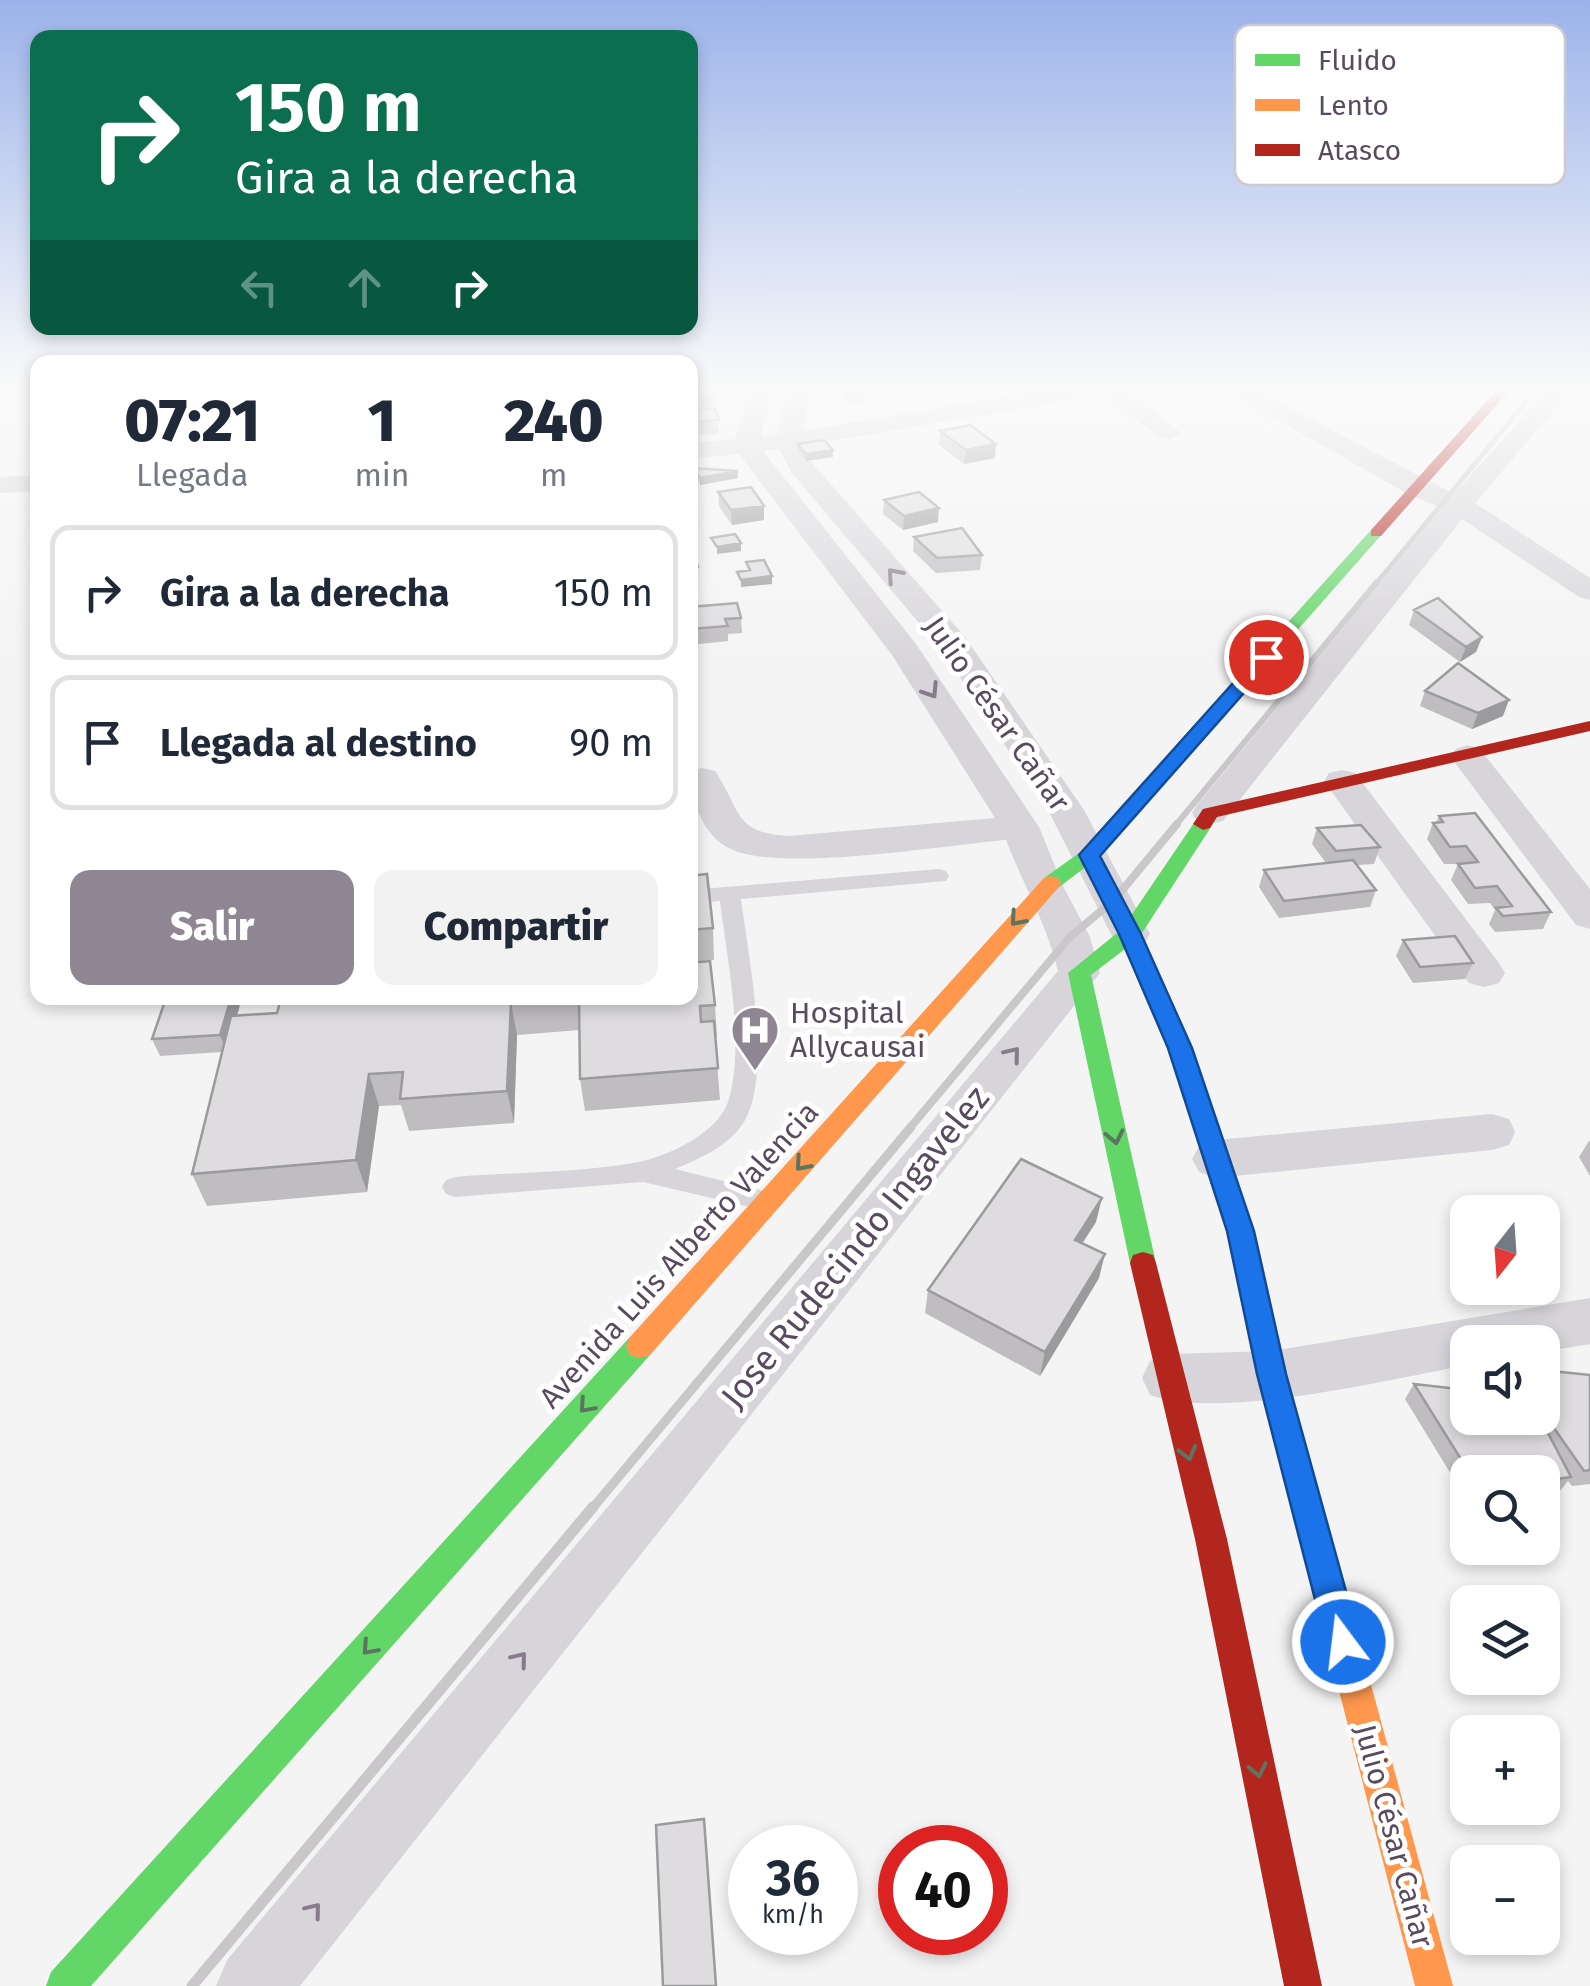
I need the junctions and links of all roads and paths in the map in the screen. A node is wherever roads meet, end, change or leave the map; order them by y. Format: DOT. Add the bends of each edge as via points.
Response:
graph roads {
  1 [pos="0,484"];
  2 [pos="30,484"];
  3 [pos="775,484"];
  4 [pos="815,484"];
  5 [pos="1408,484"];
  6 [pos="1420,484"];
  7 [pos="1478,484"];
  8 [pos="1416,488"];
  9 [pos="1459,505"];
  10 [pos="1590,591"];
  11 [pos="1590,726"];
  12 [pos="1468,756"];
  13 [pos="702,779"];
  14 [pos="1342,782"];
  15 [pos="1210,813"];
  16 [pos="1020,827"];
  17 [pos="1089,855"];
  18 [pos="939,876"];
  19 [pos="1044,888"];
  20 [pos="730,894"];
  21 [pos="698,896"];
  22 [pos="1590,916"];
  23 [pos="1130,934"];
  24 [pos="1079,973"];
  25 [pos="1484,973"];
  26 [pos="1492,1132"];
  27 [pos="1216,1159"];
  28 [pos="644,1172"];
  29 [pos="455,1187"];
  30 [pos="769,1202"];
  31 [pos="1590,1321"];
  32 [pos="1272,1374"];
  33 [pos="1168,1378"];
  34 [pos="65,1986"];
  35 [pos="253,1986"];
  36 [pos="1303,1986"];
  37 [pos="1434,1986"];
  1 -- 2 [label="street"];
  3 -- 16 [label="street, Julio César Cañar, one-way" via="905,652"];
  17 -- 4 [label="street, Julio César Cañar, one-way" via="954,644"];
  5 -- 8 [label="street"];
  6 -- 8 [label="street, Avenida Luis Alberto Valencia"];
  7 -- 9 [label="street"];
  8 -- 9 [label="street"];
  8 -- 17 [label="street, Avenida Luis Alberto Valencia"];
  9 -- 10 [label="street"];
  9 -- 15 [label="street"];
  11 -- 12 [label="street"];
  12 -- 14 [label="street"];
  12 -- 22 [label="street"];
  13 -- 16 [label="street" via="729,834 751,848"];
  14 -- 15 [label="street"];
  14 -- 25 [label="street"];
  15 -- 23 [label="street, Jose Rudecindo Ingavelez"];
  16 -- 19 [label="street, Julio César Cañar"];
  17 -- 19 [label="street, Avenida Luis Alberto Valencia"];
  17 -- 23 [label="street, Julio César Cañar"];
  18 -- 20 [label="lane"];
  19 -- 24 [label="street, Julio César Cañar" via="1070,937"];
  19 -- 30 [label="street, Avenida Luis Alberto Valencia, one-way"];
  20 -- 21 [label="lane"];
  20 -- 28 [label="lane" via="745,1098 720,1133"];
  23 -- 24 [label="street, Jose Rudecindo Ingavelez"];
  23 -- 27 [label="street, Julio César Cañar" via="1180,1048"];
  24 -- 33 [label="street, Julio César Cañar, one-way"];
  35 -- 24 [label="street, Jose Rudecindo Ingavelez, one-way"];
  26 -- 27 [label="street"];
  27 -- 32 [label="street, Julio César Cañar" via="1240,1231"];
  28 -- 29 [label="lane"];
  28 -- 30 [label="lane"];
  30 -- 34 [label="street, Avenida Luis Alberto Valencia, one-way"];
  31 -- 32 [label="street"];
  32 -- 33 [label="street"];
  32 -- 37 [label="street, Julio César Cañar"];
  33 -- 36 [label="street, Julio César Cañar, one-way" via="1211,1540"];
}
